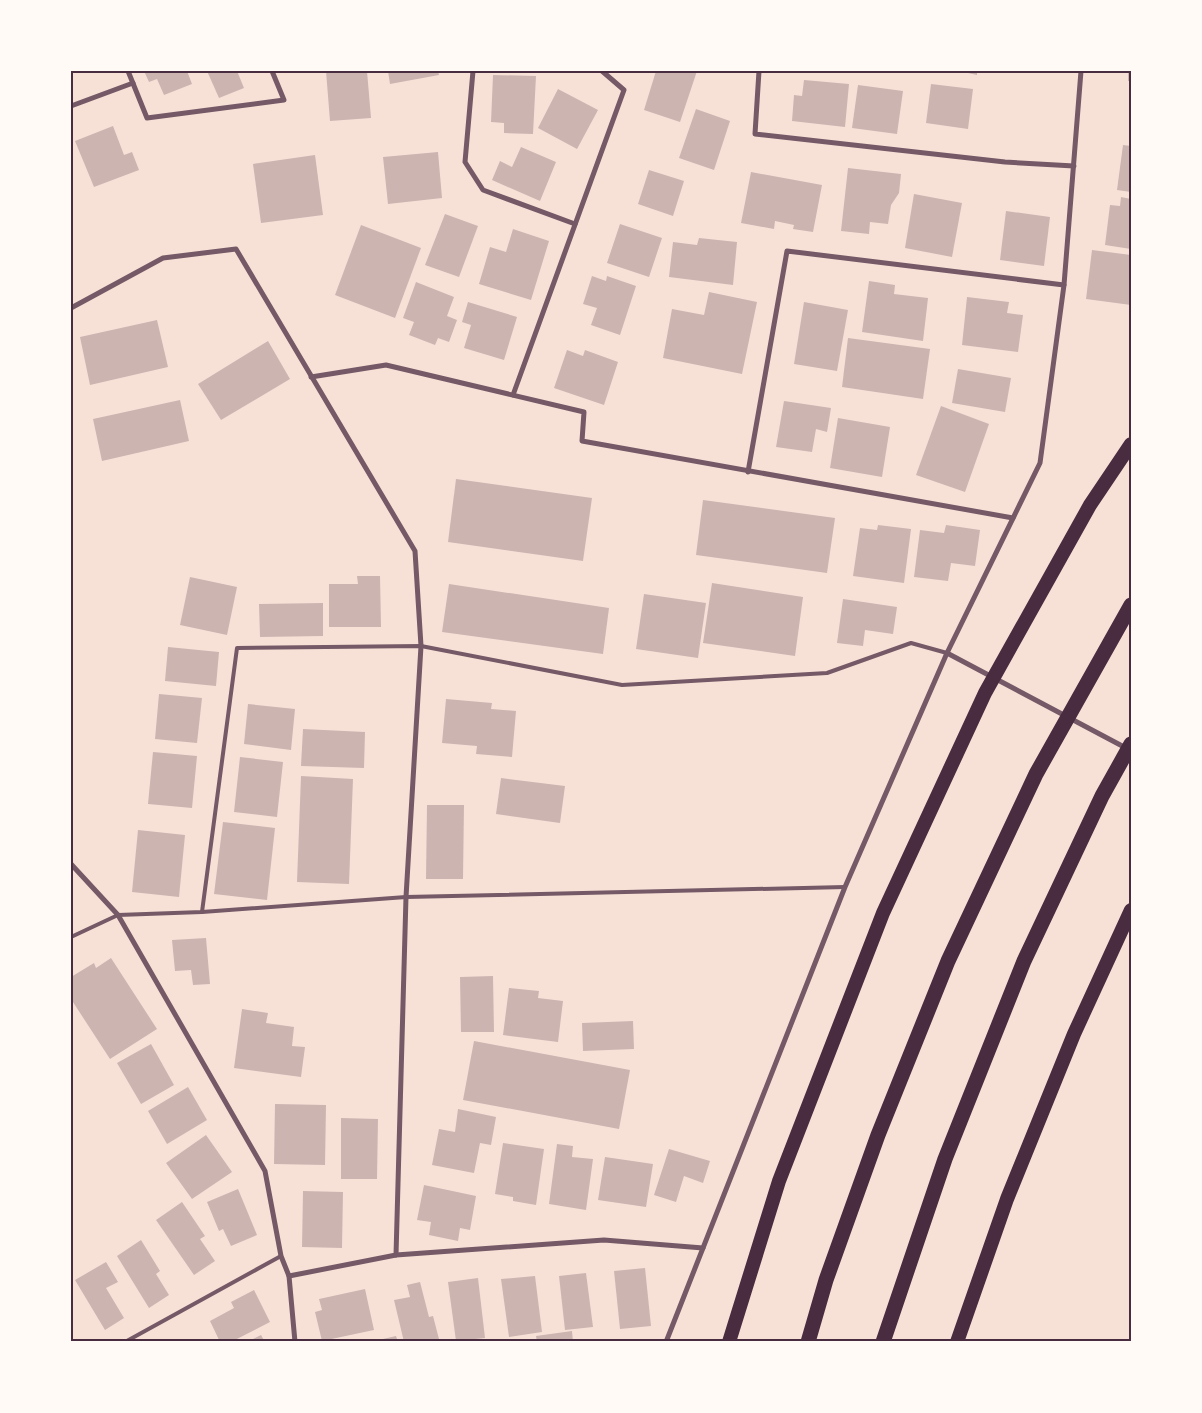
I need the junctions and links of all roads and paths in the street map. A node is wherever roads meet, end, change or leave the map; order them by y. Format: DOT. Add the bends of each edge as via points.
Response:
graph roads {
  1 [pos="128,71"];
  2 [pos="272,71"];
  3 [pos="473,71"];
  4 [pos="602,71"];
  5 [pos="759,71"];
  6 [pos="1081,71"];
  7 [pos="133,83"];
  8 [pos="71,106"];
  9 [pos="1074,166"];
  10 [pos="575,224"];
  11 [pos="1064,285"];
  12 [pos="71,308"];
  13 [pos="312,377"];
  14 [pos="513,395"];
  15 [pos="1131,444"];
  16 [pos="748,472"];
  17 [pos="1013,518"];
  18 [pos="1131,605"];
  19 [pos="421,646"];
  20 [pos="947,653"];
  21 [pos="1131,744"];
  22 [pos="1131,750"];
  23 [pos="71,864"];
  24 [pos="845,887"];
  25 [pos="406,898"];
  26 [pos="1131,910"];
  27 [pos="202,912"];
  28 [pos="118,915"];
  29 [pos="71,937"];
  30 [pos="703,1248"];
  31 [pos="396,1255"];
  32 [pos="281,1256"];
  33 [pos="289,1276"];
  34 [pos="125,1342"];
  35 [pos="294,1342"];
  36 [pos="666,1342"];
  37 [pos="729,1342"];
  38 [pos="808,1342"];
  39 [pos="883,1342"];
  40 [pos="957,1342"];
  1 -- 7 [label="street"];
  2 -- 7 [label="street" via="284,100 147,118"];
  3 -- 10 [label="street" via="465,162 483,190"];
  4 -- 10 [label="street" via="624,90"];
  5 -- 9 [label="street" via="756,134 1005,162"];
  6 -- 9 [label="street"];
  7 -- 8 [label="street"];
  9 -- 11 [label="street"];
  10 -- 14 [label="street"];
  11 -- 16 [label="street" via="787,251"];
  11 -- 17 [label="street" via="1040,463"];
  12 -- 13 [label="street" via="163,258 236,249"];
  13 -- 14 [label="street" via="386,365"];
  13 -- 19 [label="street" via="415,551"];
  14 -- 16 [label="street" via="584,412 582,442"];
  15 -- 37 [label="highway" via="1090,505 985,693 883,913 779,1181"];
  16 -- 17 [label="street"];
  17 -- 20 [label="street"];
  18 -- 38 [label="highway" via="1036,774 948,961 878,1135 826,1280"];
  19 -- 20 [label="lane" via="622,684 827,673 911,643"];
  19 -- 25 [label="street"];
  19 -- 27 [label="lane" via="237,648"];
  20 -- 22 [label="street"];
  20 -- 24 [label="street"];
  21 -- 39 [label="highway" via="1102,796 1024,961 945,1160"];
  23 -- 28 [label="street"];
  24 -- 25 [label="lane"];
  24 -- 30 [label="street"];
  25 -- 27 [label="lane"];
  25 -- 31 [label="street"];
  26 -- 40 [label="highway" via="1074,1034 1014,1180"];
  27 -- 28 [label="lane"];
  28 -- 29 [label="lane"];
  28 -- 32 [label="street" via="266,1171"];
  30 -- 31 [label="street" via="604,1240"];
  30 -- 36 [label="street"];
  31 -- 33 [label="street"];
  32 -- 33 [label="street"];
  32 -- 34 [label="lane"];
  33 -- 35 [label="street"];
}
